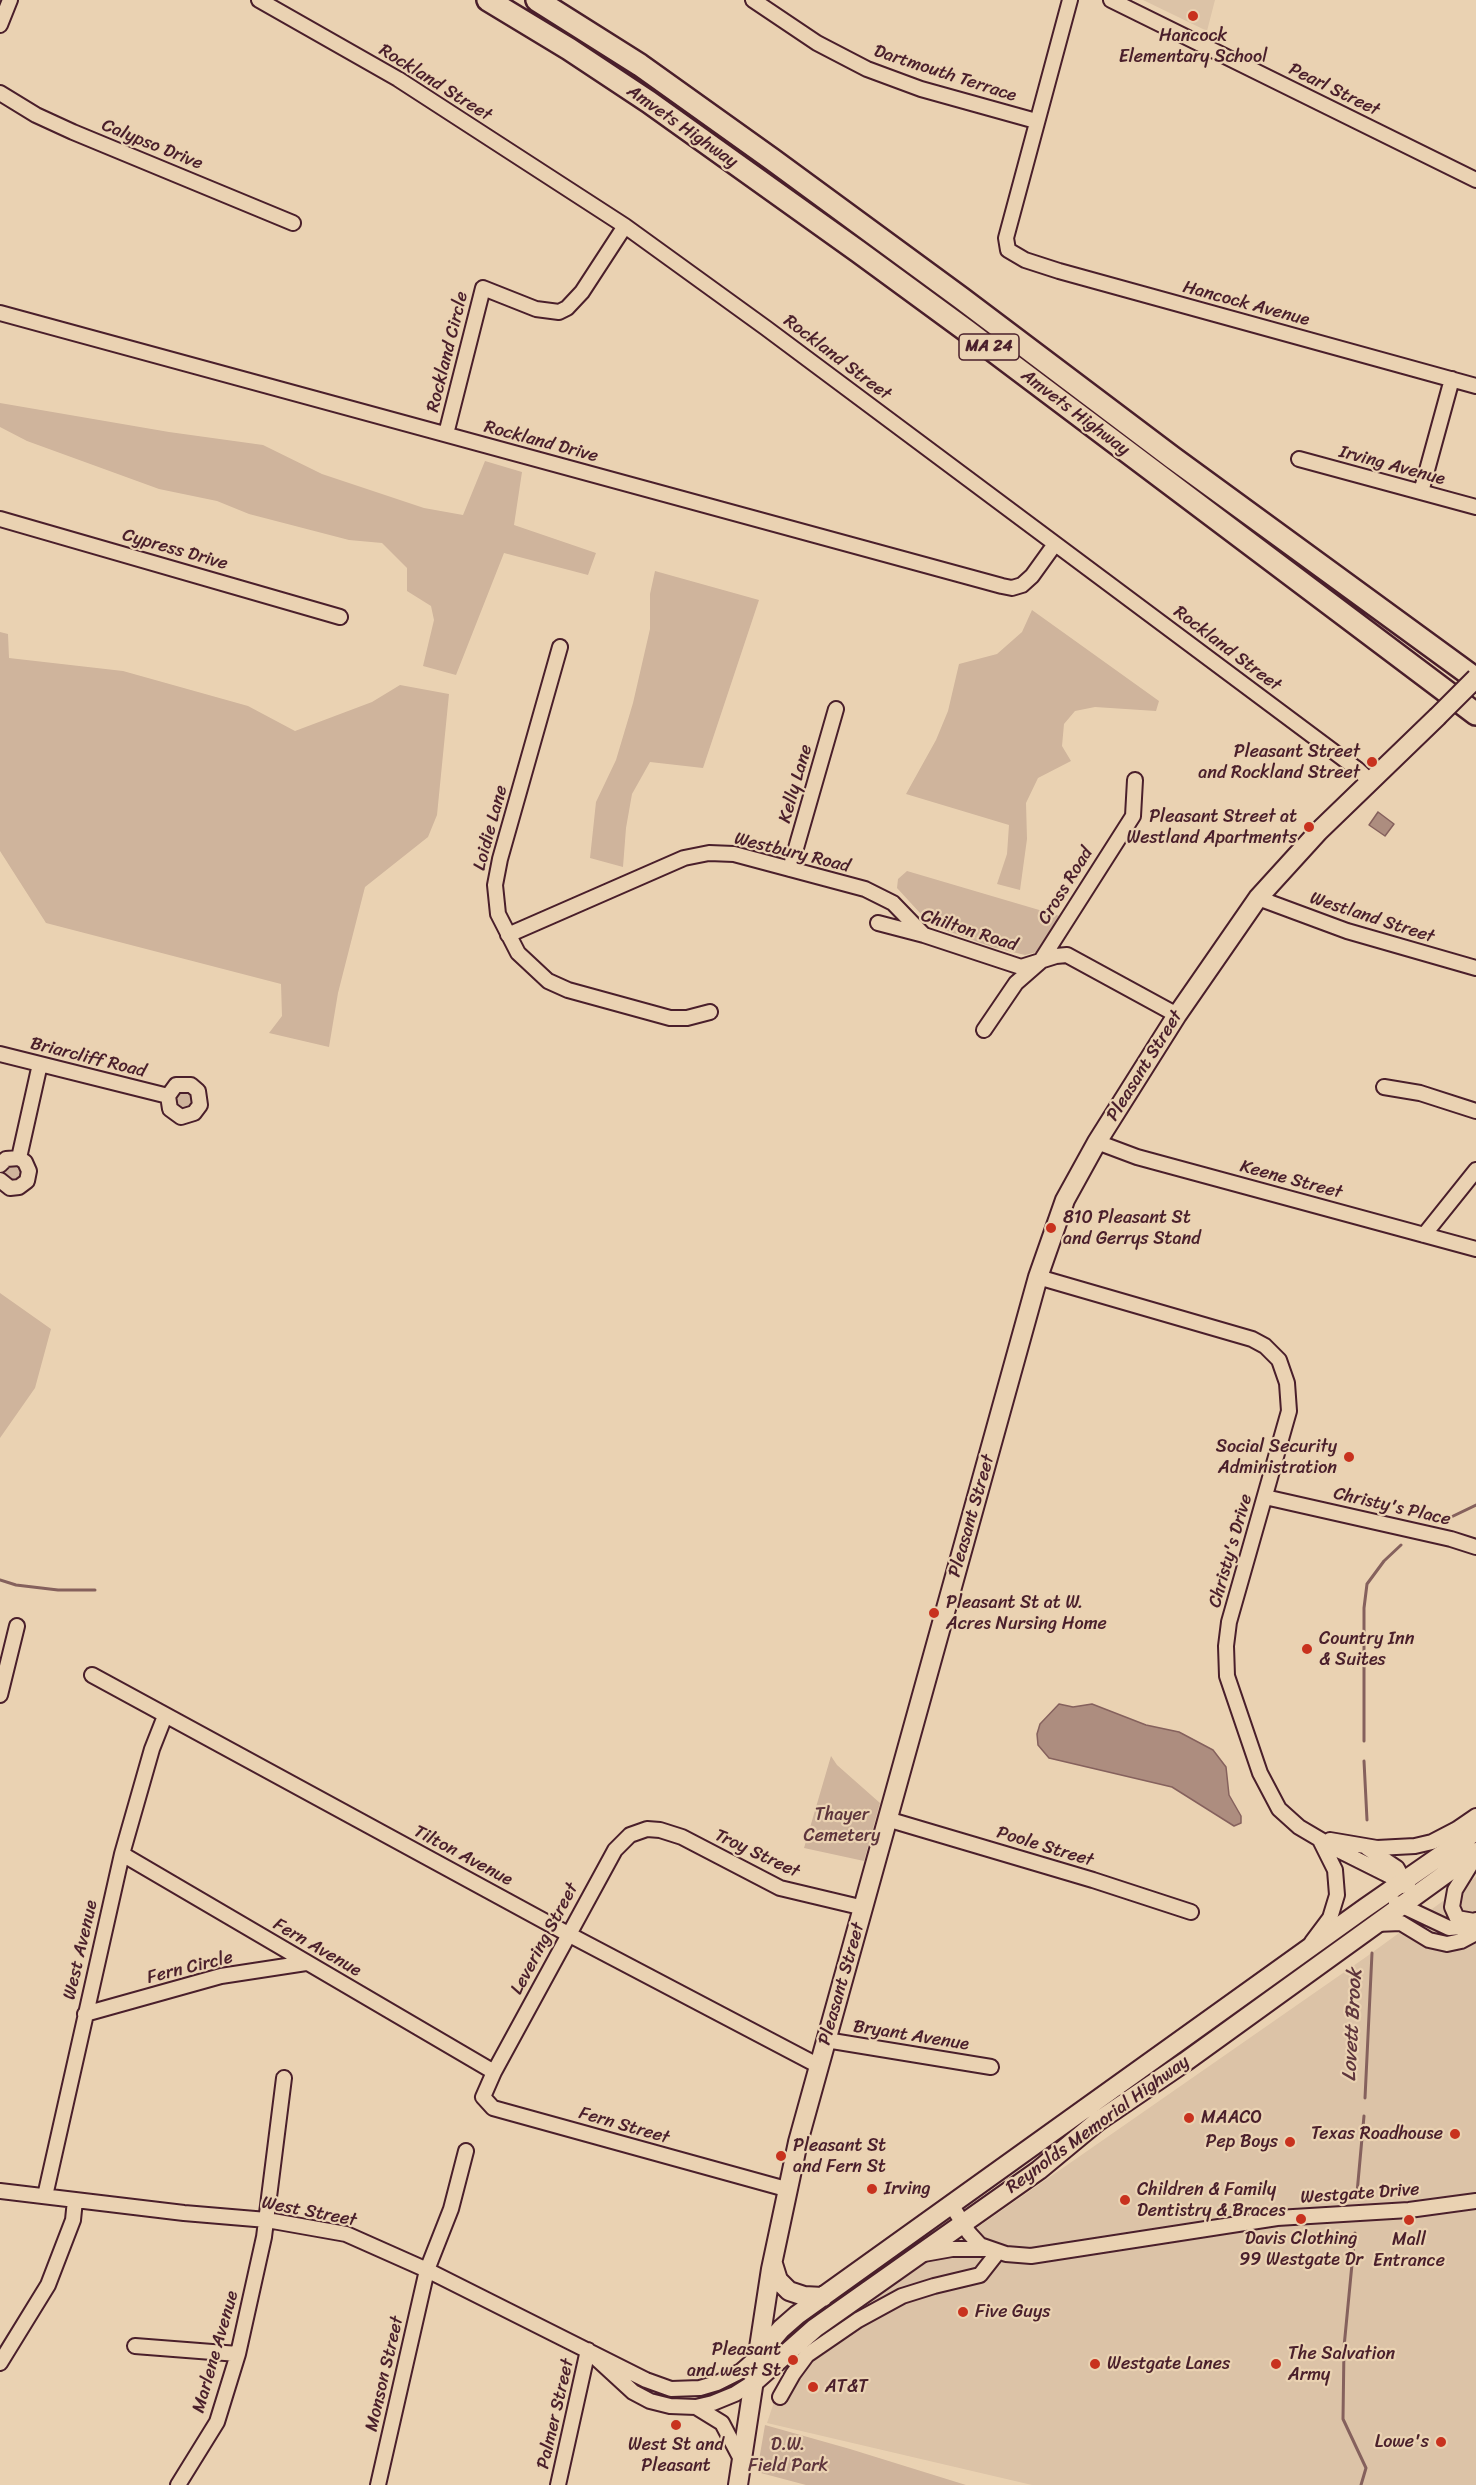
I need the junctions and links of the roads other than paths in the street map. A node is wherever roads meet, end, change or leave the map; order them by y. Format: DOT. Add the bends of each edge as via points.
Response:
graph roads {
  1 [pos="10,0"];
  2 [pos="259,0"];
  3 [pos="488,0"];
  4 [pos="537,0"];
  5 [pos="753,0"];
  6 [pos="1070,0"];
  7 [pos="1111,0"];
  8 [pos="0,25"];
  9 [pos="0,93"];
  10 [pos="1036,121"];
  11 [pos="1476,180"];
  12 [pos="293,223"];
  13 [pos="625,226"];
  14 [pos="0,313"];
  15 [pos="1452,379"];
  16 [pos="1476,386"];
  17 [pos="446,434"];
  18 [pos="1299,459"];
  19 [pos="1421,492"];
  20 [pos="1476,507"];
  21 [pos="0,519"];
  22 [pos="1055,544"];
  23 [pos="340,617"];
  24 [pos="560,647"];
  25 [pos="1476,679"];
  26 [pos="836,709"];
  27 [pos="1476,714"];
  28 [pos="1135,780"];
  29 [pos="1370,781"];
  30 [pos="790,869"];
  31 [pos="1258,898"];
  32 [pos="878,923"];
  33 [pos="508,935"];
  34 [pos="924,935"];
  35 [pos="1040,962"];
  36 [pos="1476,968"];
  37 [pos="710,1012"];
  38 [pos="1177,1015"];
  39 [pos="984,1030"];
  40 [pos="0,1054"];
  41 [pos="40,1064"];
  42 [pos="1384,1087"];
  43 [pos="168,1096"];
  44 [pos="1476,1111"];
  45 [pos="1097,1142"];
  46 [pos="19,1158"];
  47 [pos="0,1165"];
  48 [pos="1476,1170"];
  49 [pos="0,1180"];
  50 [pos="1424,1235"];
  51 [pos="1476,1249"];
  52 [pos="1038,1277"];
  53 [pos="1265,1497"];
  54 [pos="1476,1547"];
  55 [pos="17,1626"];
  56 [pos="92,1675"];
  57 [pos="0,1695"];
  58 [pos="165,1716"];
  59 [pos="1476,1816"];
  60 [pos="887,1819"];
  61 [pos="1476,1831"];
  62 [pos="637,1832"];
  63 [pos="1319,1838"];
  64 [pos="1366,1848"];
  65 [pos="122,1854"];
  66 [pos="1476,1854"];
  67 [pos="1414,1886"];
  68 [pos="1391,1902"];
  69 [pos="864,1908"];
  70 [pos="1191,1912"];
  71 [pos="1376,1924"];
  72 [pos="1475,1924"];
  73 [pos="1408,1927"];
  74 [pos="568,1934"];
  75 [pos="1302,1953"];
  76 [pos="306,1963"];
  77 [pos="85,2014"];
  78 [pos="826,2040"];
  79 [pos="819,2066"];
  80 [pos="991,2067"];
  81 [pos="494,2072"];
  82 [pos="284,2078"];
  83 [pos="466,2151"];
  84 [pos="786,2189"];
  85 [pos="0,2191"];
  86 [pos="45,2196"];
  87 [pos="75,2200"];
  88 [pos="1476,2201"];
  89 [pos="952,2206"];
  90 [pos="267,2220"];
  91 [pos="963,2223"];
  92 [pos="992,2251"];
  93 [pos="916,2256"];
  94 [pos="772,2263"];
  95 [pos="427,2270"];
  96 [pos="823,2297"];
  97 [pos="135,2346"];
  98 [pos="588,2350"];
  99 [pos="237,2354"];
  100 [pos="758,2356"];
  101 [pos="0,2363"];
  102 [pos="754,2382"];
  103 [pos="780,2397"];
  104 [pos="696,2407"];
  105 [pos="742,2461"];
  106 [pos="178,2485"];
  107 [pos="378,2485"];
  108 [pos="558,2485"];
  109 [pos="738,2485"];
  1 -- 8 [label="street"];
  2 -- 13 [label="street, Rockland Street" via="398,79"];
  3 -- 27 [label="highway, Amvets Highway / MA 24" via="648,102 859,252"];
  4 -- 25 [label="highway, Amvets Highway / MA 24" via="639,65 773,160"];
  5 -- 10 [label="street, Dartmouth Terrace" via="818,43 867,69 921,89"];
  6 -- 10 [label="street"];
  7 -- 11 [label="street, Pearl Street"];
  9 -- 12 [label="street, Calypso Drive" via="73,132"];
  10 -- 15 [label="street, Hancock Avenue" via="1006,238 1008,250 1059,271"];
  13 -- 17 [label="street, Rockland Circle" via="582,292 559,312 536,309 483,288"];
  13 -- 22 [label="street, Rockland Street"];
  14 -- 17 [label="street, Rockland Drive"];
  15 -- 16 [label="street, Hancock Avenue"];
  15 -- 19 [label="street"];
  17 -- 22 [label="street, Rockland Drive" via="1012,588 1032,576"];
  18 -- 19 [label="street, Irving Avenue"];
  19 -- 20 [label="street, Irving Avenue"];
  21 -- 23 [label="street, Cypress Drive"];
  22 -- 29 [label="street, Rockland Street"];
  24 -- 33 [label="street, Loidie Lane" via="495,885 498,914"];
  25 -- 29 [label="main road, Pleasant Street, bridge"];
  26 -- 30 [label="street, Kelly Lane"];
  28 -- 35 [label="street, Cross Road" via="1132,816"];
  29 -- 31 [label="main road, Pleasant Street"];
  30 -- 33 [label="street, Westbury Road" via="709,852 684,858"];
  30 -- 34 [label="street, Westbury Road" via="865,889 893,903"];
  31 -- 36 [label="street, Westland Street" via="1347,931"];
  31 -- 38 [label="main road, Pleasant Street"];
  32 -- 34 [label="street, Chilton Road"];
  33 -- 37 [label="street, Loidie Lane" via="533,969 568,990 670,1018"];
  34 -- 35 [label="street, Chilton Road" via="1021,967"];
  35 -- 38 [label="street, Chilton Road" via="1067,955"];
  35 -- 39 [label="street, Cross Road" via="1016,983"];
  38 -- 45 [label="main road, Pleasant Street"];
  40 -- 41 [label="street, Briarcliff Road"];
  41 -- 43 [label="street, Briarcliff Road"];
  41 -- 46 [label="street"];
  42 -- 44 [label="street" via="1420,1093"];
  45 -- 50 [label="street, Keene Street"];
  45 -- 52 [label="main road, Pleasant Street" via="1065,1200"];
  46 -- 47 [label="street" via="6,1159"];
  46 -- 49 [label="street" via="27,1167 27,1181 15,1188"];
  48 -- 50 [label="street"];
  50 -- 51 [label="street, Keene Street"];
  52 -- 53 [label="street, Christy's Drive" via="1245,1337 1270,1349 1285,1375 1289,1402"];
  52 -- 60 [label="main road, Pleasant Street"];
  53 -- 54 [label="street, Christy's Place"];
  53 -- 63 [label="street, Christy's Drive" via="1229,1622 1227,1676 1255,1761 1272,1798 1288,1819"];
  55 -- 57 [label="street"];
  56 -- 58 [label="street, Tilton Avenue"];
  58 -- 65 [label="street, West Avenue"];
  58 -- 74 [label="street, Tilton Avenue"];
  59 -- 64 [label="street, Christy's Drive" via="1432,1842 1402,1848"];
  60 -- 69 [label="main road, Pleasant Street"];
  60 -- 70 [label="street, Poole Street"];
  61 -- 67 [label="main road, Reynolds Memorial Highway" via="1424,1869"];
  62 -- 69 [label="street, Troy Street" via="660,1830 682,1837 780,1888"];
  62 -- 74 [label="street, Levering Street" via="615,1850"];
  63 -- 64 [label="street, Christy's Drive"];
  63 -- 67 [label="street, Christy's Drive"];
  63 -- 75 [label="street" via="1335,1870 1337,1895 1330,1918"];
  64 -- 67 [label="street, Christy's Drive" via="1397,1868"];
  65 -- 76 [label="street, Fern Avenue"];
  65 -- 77 [label="street, West Avenue"];
  66 -- 67 [label="main road, Reynolds Memorial Highway"];
  66 -- 72 [label="street" via="1455,1890 1452,1907 1457,1918"];
  67 -- 68 [label="main road, Reynolds Memorial Highway"];
  67 -- 68 [label="main road, Reynolds Memorial Highway"];
  68 -- 71 [label="main road, Reynolds Memorial Highway"];
  68 -- 72 [label="street" via="1449,1928"];
  68 -- 73 [label="street"];
  68 -- 75 [label="main road, Reynolds Memorial Highway"];
  69 -- 78 [label="main road, Pleasant Street"];
  71 -- 73 [label="street" via="1395,1922"];
  71 -- 91 [label="main road, Reynolds Memorial Highway" via="1097,2122 1050,2162"];
  72 -- 73 [label="street" via="1461,1941 1447,1944 1429,1940"];
  74 -- 79 [label="street, Tilton Avenue"];
  74 -- 81 [label="street, Levering Street"];
  75 -- 89 [label="main road, Reynolds Memorial Highway"];
  76 -- 77 [label="street, Fern Circle" via="221,1976"];
  76 -- 81 [label="street, Fern Avenue"];
  77 -- 86 [label="street, West Avenue"];
  78 -- 79 [label="main road, Pleasant Street"];
  78 -- 80 [label="street, Bryant Avenue"];
  79 -- 84 [label="main road, Pleasant Street"];
  81 -- 84 [label="street, Fern Street" via="483,2097 493,2108"];
  82 -- 90 [label="street, Marlene Avenue"];
  83 -- 95 [label="street, Monson Street" via="451,2209"];
  84 -- 94 [label="main road, Pleasant Street"];
  85 -- 86 [label="street, West Street"];
  86 -- 87 [label="street, West Street"];
  87 -- 90 [label="street, West Street"];
  87 -- 101 [label="street" via="73,2220 48,2284"];
  88 -- 92 [label="street, Westgate Drive" via="1409,2210 1276,2218 1039,2256"];
  89 -- 91 [label="street"];
  89 -- 96 [label="main road, Reynolds Memorial Highway"];
  90 -- 95 [label="street, West Street" via="346,2234"];
  90 -- 99 [label="street, Marlene Avenue"];
  91 -- 92 [label="street" via="972,2237"];
  91 -- 93 [label="main road, Reynolds Memorial Highway"];
  92 -- 93 [label="street, Westgate Drive" via="952,2249"];
  92 -- 103 [label="street" via="982,2275 890,2301 807,2355"];
  93 -- 102 [label="main road, Reynolds Memorial Highway" via="804,2336"];
  94 -- 96 [label="main road" via="778,2280 789,2291"];
  94 -- 100 [label="main road, Pleasant Street"];
  95 -- 98 [label="street, West Street"];
  95 -- 107 [label="street, Monson Street"];
  96 -- 100 [label="main road, Reynolds Memorial Highway" via="789,2322"];
  97 -- 99 [label="street"];
  98 -- 100 [label="street, West Street" via="653,2383 681,2390 717,2383 741,2371"];
  98 -- 104 [label="street, West Street" via="641,2397 670,2406"];
  98 -- 108 [label="street, Palmer Street"];
  99 -- 106 [label="street, Marlene Avenue" via="217,2422"];
  100 -- 102 [label="main road, Pleasant Street"];
  102 -- 104 [label="street, West Street" via="729,2397"];
  102 -- 105 [label="main road, Pleasant Street"];
  104 -- 105 [label="street" via="722,2423"];
  105 -- 109 [label="main road, Pleasant Street"];
}
